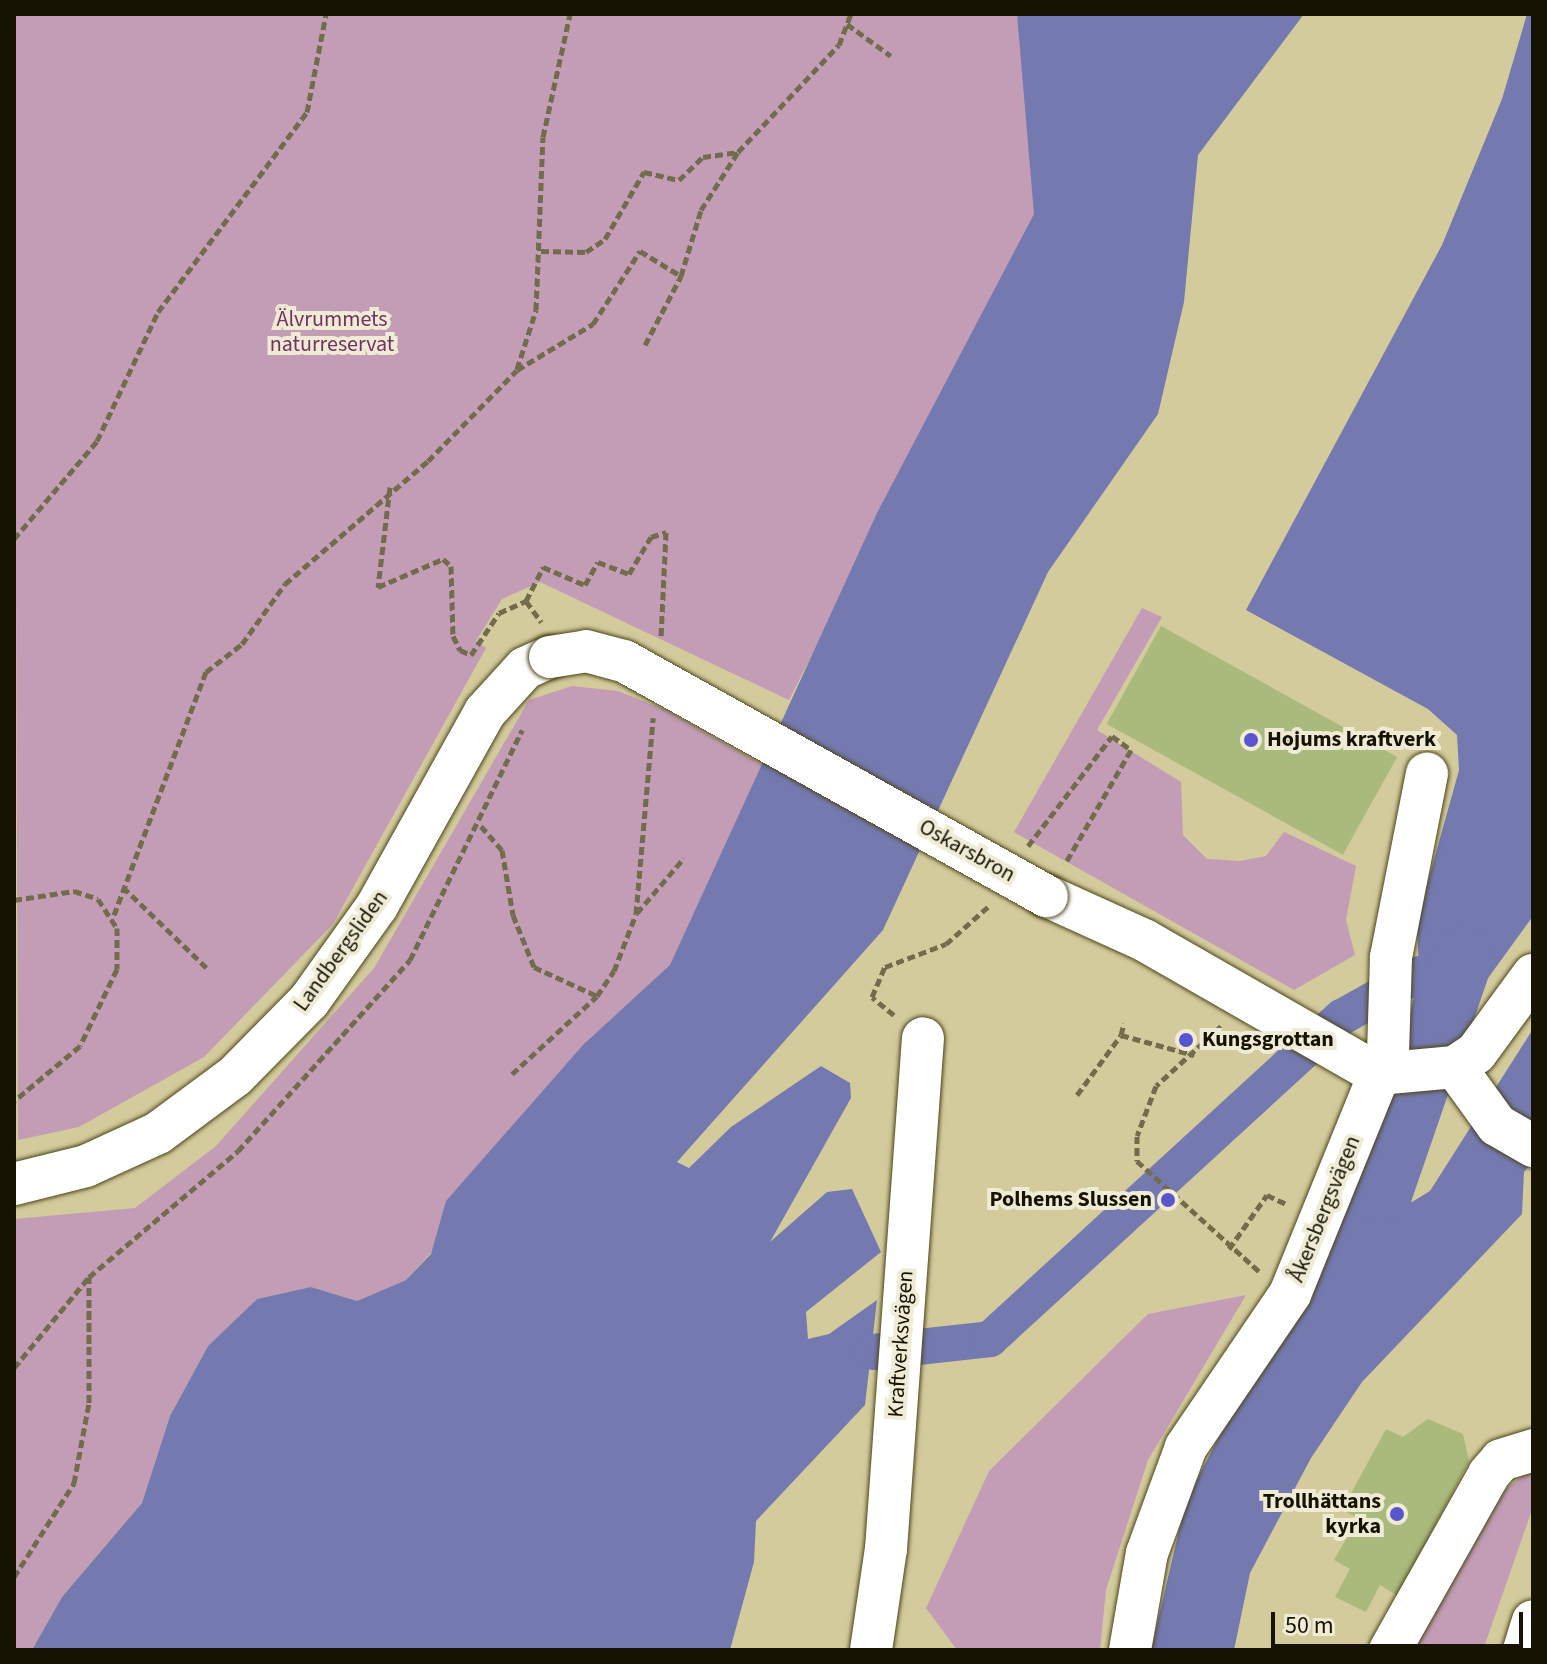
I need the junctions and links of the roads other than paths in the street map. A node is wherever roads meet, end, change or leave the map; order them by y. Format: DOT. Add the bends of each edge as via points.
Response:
graph roads {
  1 [pos="545,637"];
  2 [pos="1427,773"];
  3 [pos="1533,975"];
  4 [pos="923,1038"];
  5 [pos="1373,1070"];
  6 [pos="1450,1074"];
  7 [pos="1533,1146"];
  8 [pos="14,1184"];
  9 [pos="1533,1450"];
  10 [pos="1533,1621"];
  11 [pos="871,1650"];
  12 [pos="1130,1650"];
  13 [pos="1390,1650"];
  14 [pos="1524,1650"];
  1 -- 5 [label="street, Oskarsbron, bridge" via="624,661"];
  1 -- 8 [label="street, Landbergsliden" via="485,712 377,906 309,1001 235,1076 158,1133 86,1166"];
  2 -- 5 [label="street, Åkersbergsvägen" via="1391,957 1391,1017"];
  3 -- 6 [label="street" via="1476,1053"];
  4 -- 11 [label="street, Kraftverksvägen" via="896,1416"];
  5 -- 6 [label="street"];
  5 -- 12 [label="street, Åkersbergsvägen" via="1324,1221 1290,1294 1186,1447 1147,1553"];
  6 -- 7 [label="street" via="1497,1125"];
  9 -- 13 [label="street" via="1501,1460 1489,1474"];
  10 -- 14 [label="street"];
}
